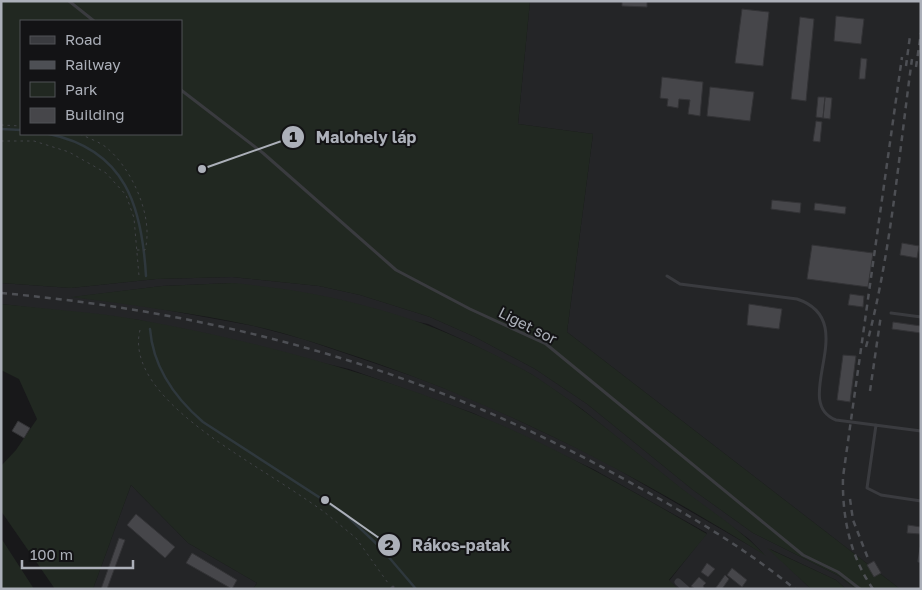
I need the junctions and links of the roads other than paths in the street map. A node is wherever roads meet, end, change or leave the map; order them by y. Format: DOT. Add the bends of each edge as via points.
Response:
graph roads {
  1 [pos="69,1"];
  2 [pos="93,20"];
  3 [pos="182,91"];
  4 [pos="668,276"];
  5 [pos="891,313"];
  6 [pos="921,317"];
  7 [pos="876,425"];
  8 [pos="921,431"];
  9 [pos="921,501"];
  10 [pos="921,548"];
  11 [pos="921,561"];
  12 [pos="678,582"];
  13 [pos="686,589"];
  14 [pos="860,589"];
  1 -- 2 [label="lane"];
  3 -- 14 [label="lane, Liget sor" via="263,154 396,270 546,344 803,555 838,572"];
  4 -- 7 [label="lane" via="680,284 797,299 814,308 825,326 827,340 818,401 821,409 836,420"];
  5 -- 6 [label="lane"];
  7 -- 8 [label="lane"];
  7 -- 9 [label="lane" via="867,488 881,495"];
  10 -- 11 [label="lane"];
  12 -- 13 [label="street"];
}
